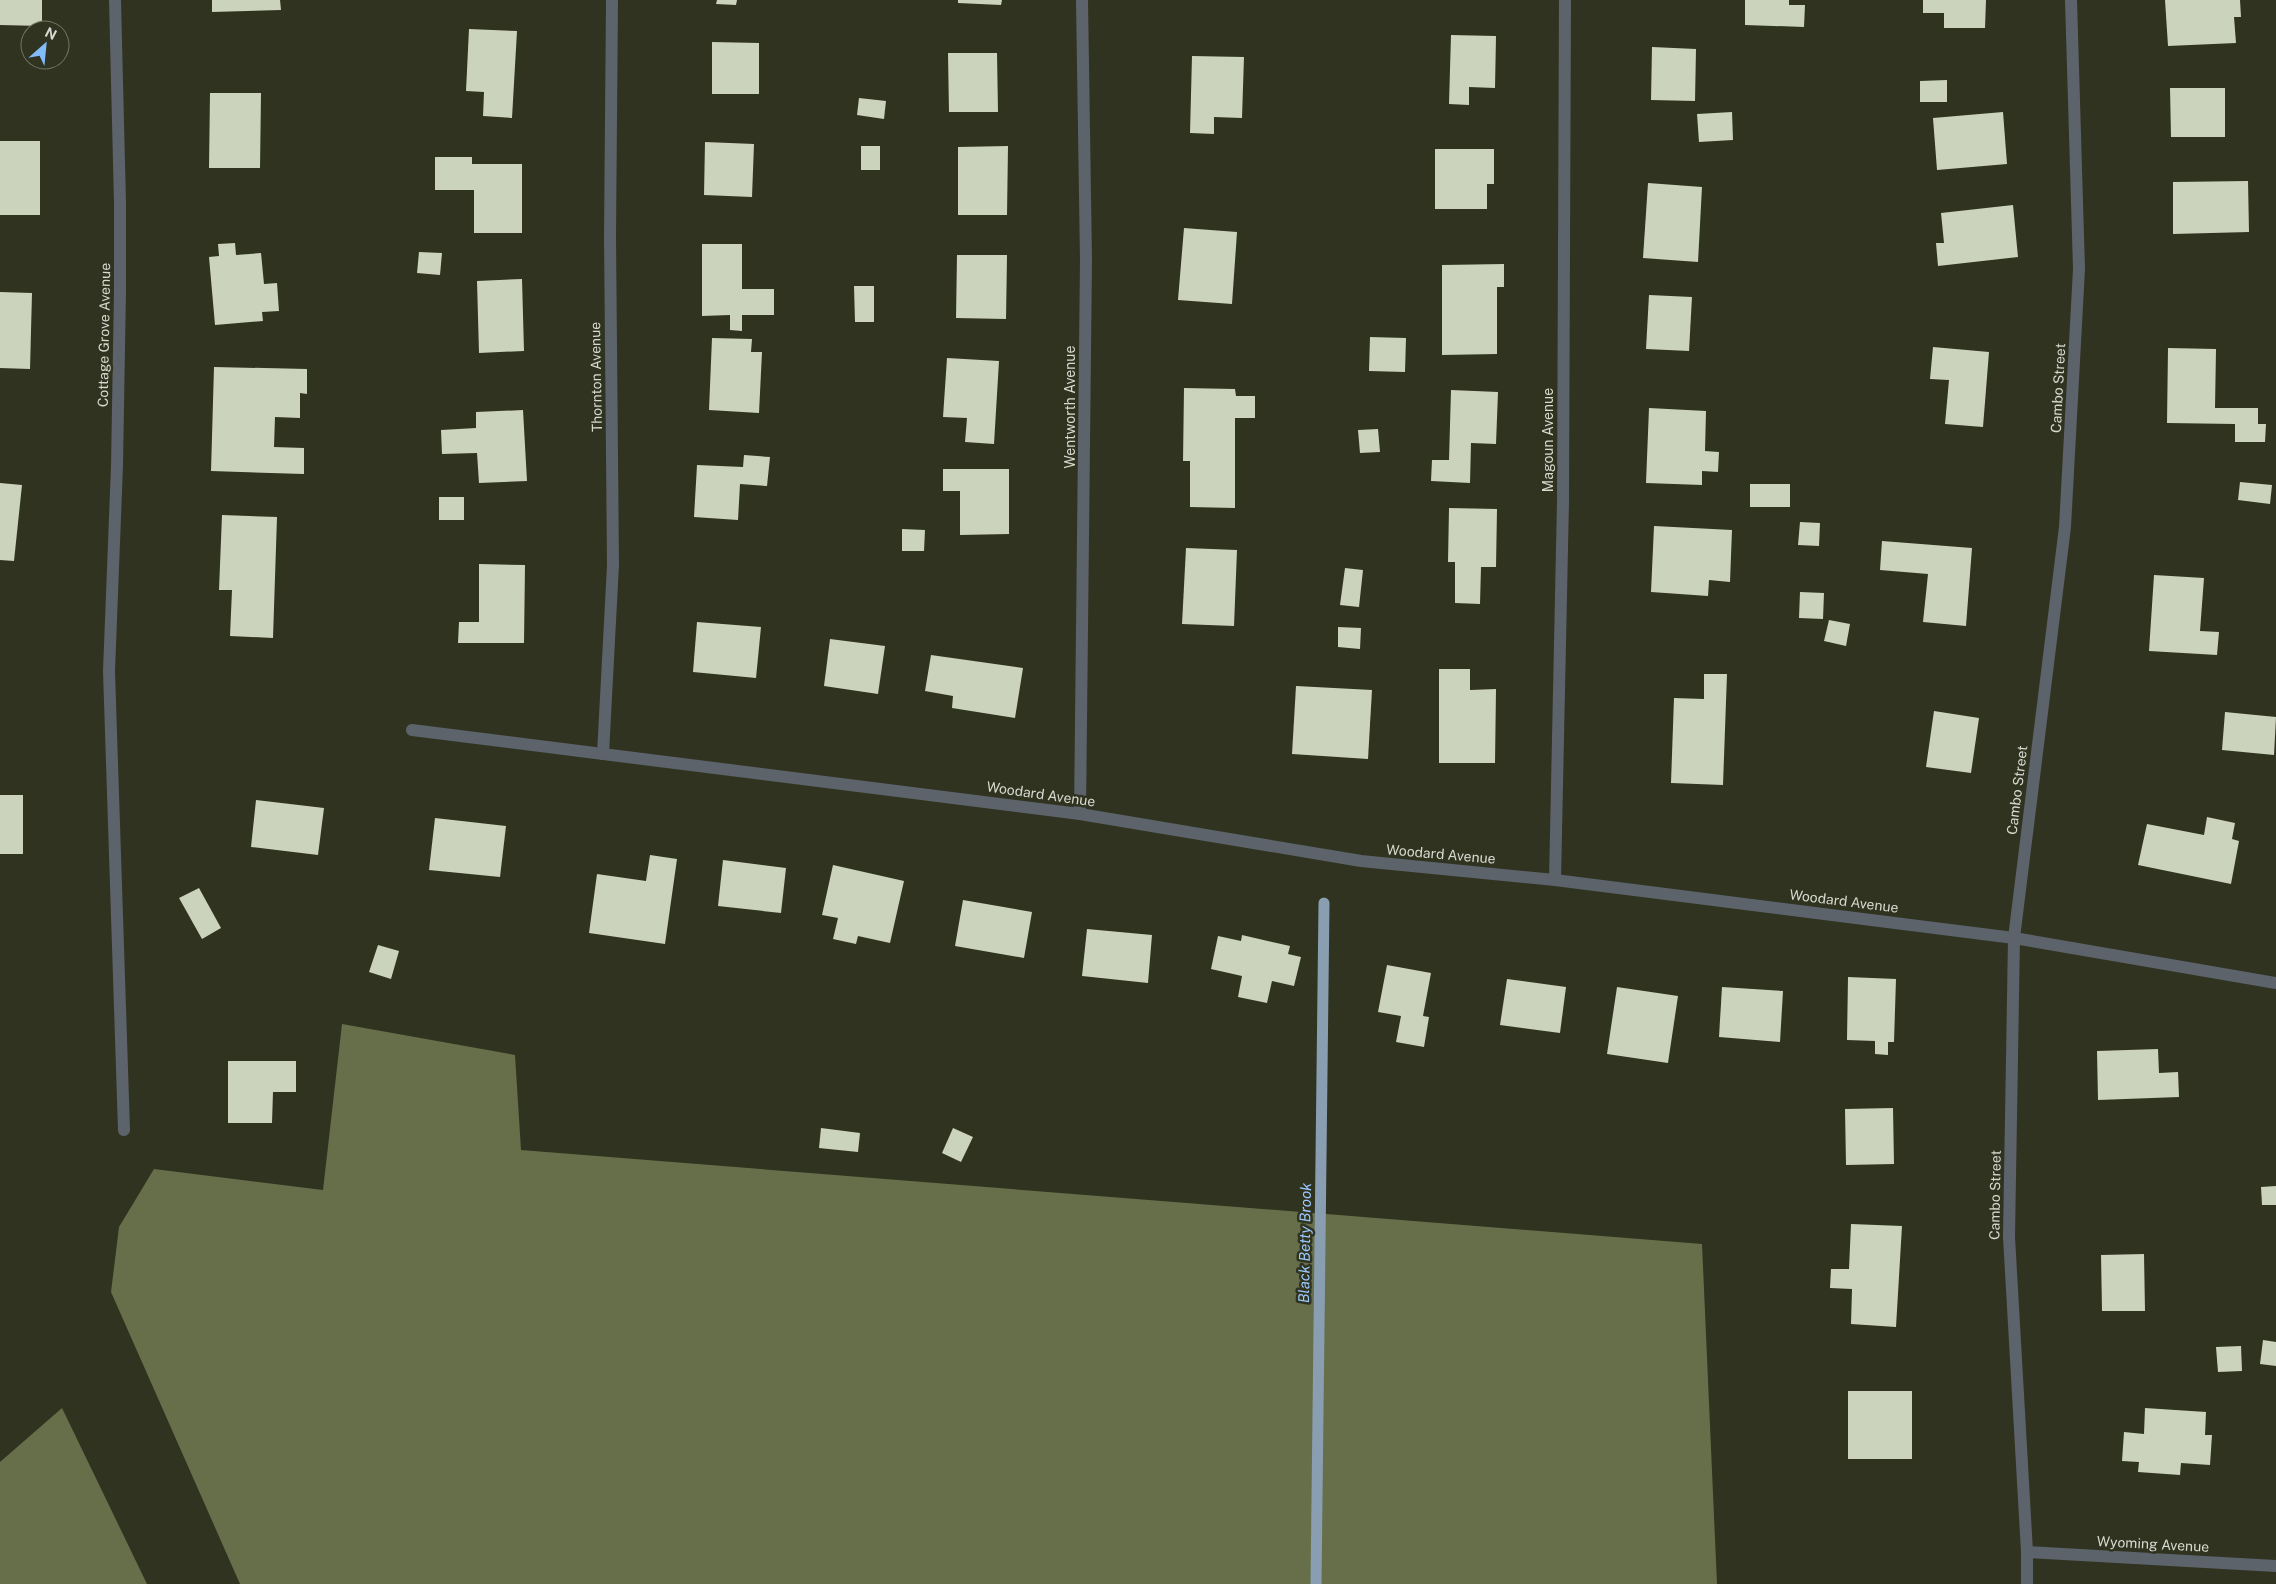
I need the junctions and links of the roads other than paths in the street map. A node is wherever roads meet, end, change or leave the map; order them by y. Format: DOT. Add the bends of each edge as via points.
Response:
graph roads {
  1 [pos="115,0"];
  2 [pos="612,0"];
  3 [pos="1082,0"];
  4 [pos="1566,0"];
  5 [pos="2071,0"];
  6 [pos="412,730"];
  7 [pos="603,754"];
  8 [pos="1080,814"];
  9 [pos="1555,880"];
  10 [pos="2014,938"];
  11 [pos="2276,983"];
  12 [pos="124,1130"];
  13 [pos="2027,1552"];
  14 [pos="2276,1566"];
  15 [pos="2027,1584"];
  1 -- 12 [label="street, Cottage Grove Avenue" via="120,290 109,671"];
  2 -- 7 [label="street, Thornton Avenue" via="613,565"];
  3 -- 8 [label="street, Wentworth Avenue" via="1086,270"];
  4 -- 9 [label="street, Magoun Avenue" via="1563,491"];
  5 -- 10 [label="street, Cambo Street" via="2079,269 2065,527"];
  6 -- 7 [label="street, Woodard Avenue"];
  7 -- 8 [label="street, Woodard Avenue"];
  8 -- 9 [label="street, Woodard Avenue" via="1361,861"];
  9 -- 10 [label="street, Woodard Avenue"];
  10 -- 11 [label="street, Woodard Avenue"];
  10 -- 13 [label="street, Cambo Street" via="2009,1237"];
  13 -- 14 [label="street, Wyoming Avenue"];
  13 -- 15 [label="street, Cambo Street"];
}
